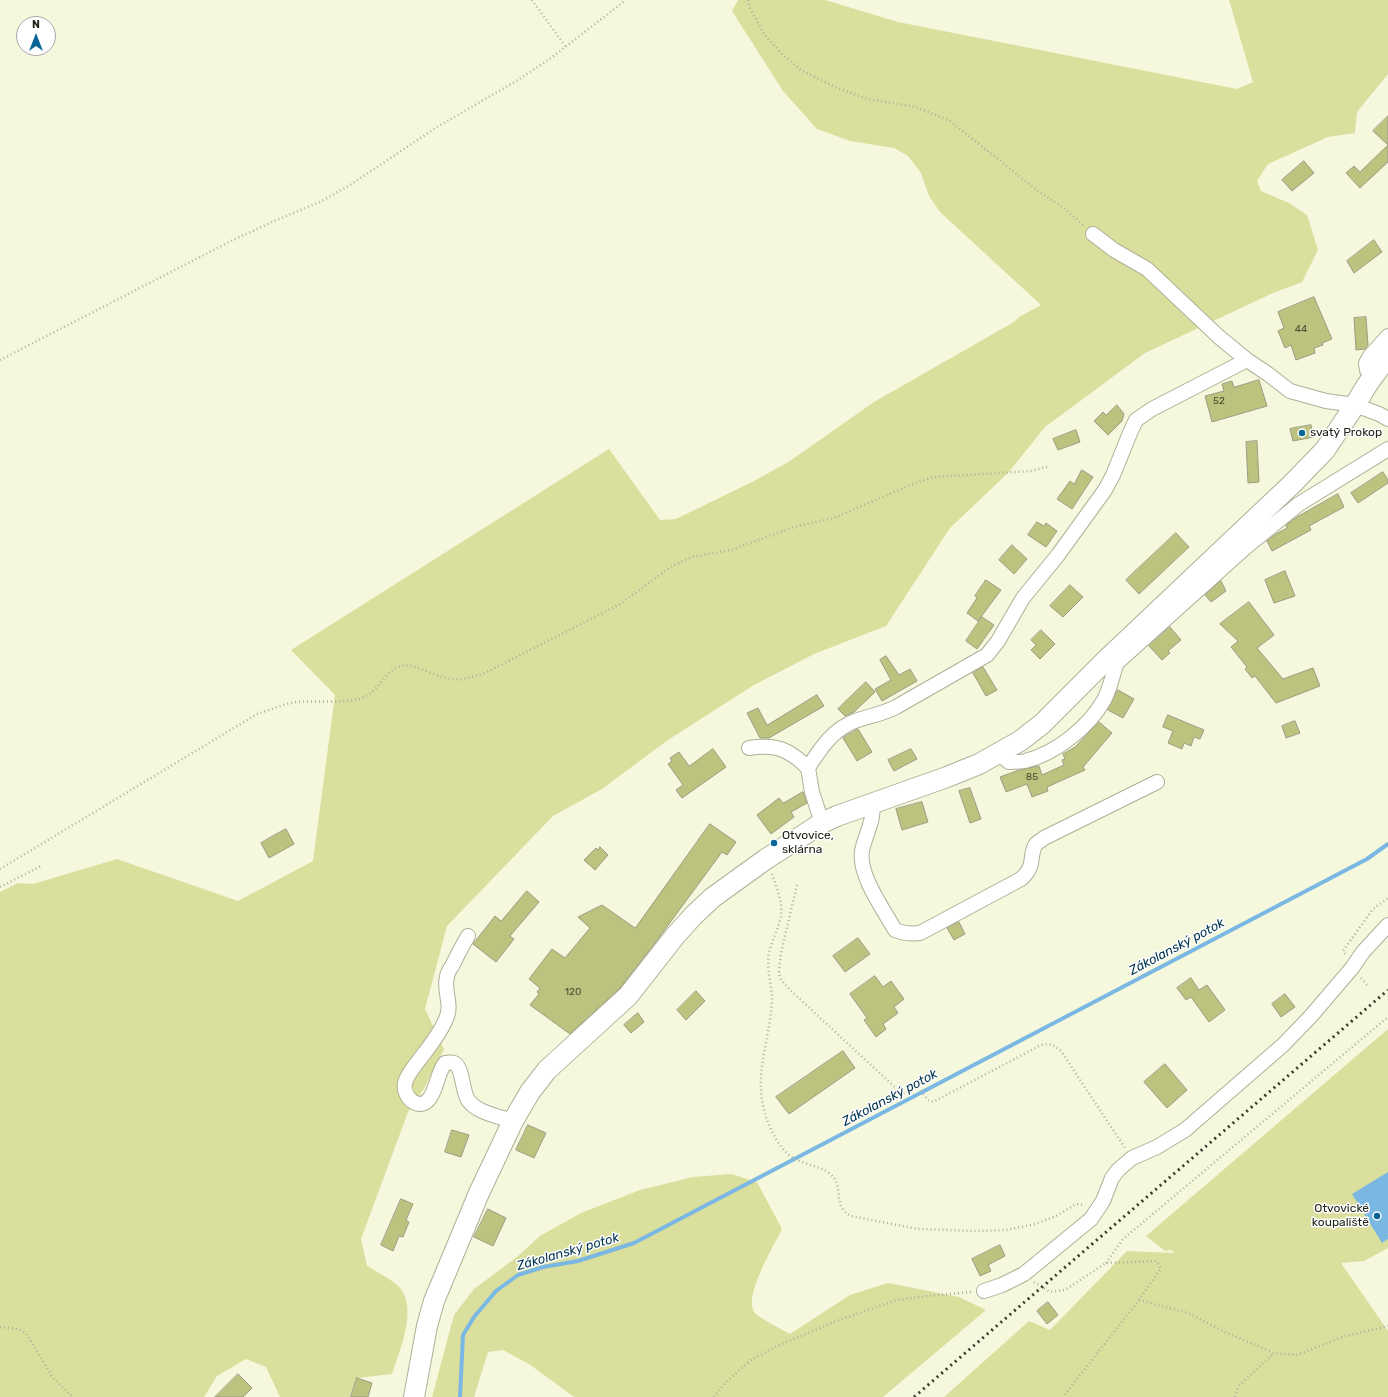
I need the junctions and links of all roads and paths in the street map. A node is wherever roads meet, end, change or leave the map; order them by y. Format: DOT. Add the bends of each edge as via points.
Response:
graph roads {
  1 [pos="532,0"];
  2 [pos="626,0"];
  3 [pos="748,0"];
  4 [pos="566,46"];
  5 [pos="1093,234"];
  6 [pos="1388,336"];
  7 [pos="1388,356"];
  8 [pos="0,360"];
  9 [pos="1247,360"];
  10 [pos="1374,374"];
  11 [pos="1355,405"];
  12 [pos="1388,419"];
  13 [pos="1388,449"];
  14 [pos="1050,466"];
  15 [pos="1112,661"];
  16 [pos="749,748"];
  17 [pos="999,754"];
  18 [pos="808,768"];
  19 [pos="1157,782"];
  20 [pos="872,803"];
  21 [pos="822,823"];
  22 [pos="766,859"];
  23 [pos="41,866"];
  24 [pos="0,869"];
  25 [pos="797,885"];
  26 [pos="0,887"];
  27 [pos="1388,898"];
  28 [pos="1388,925"];
  29 [pos="468,936"];
  30 [pos="1352,968"];
  31 [pos="1388,1017"];
  32 [pos="512,1121"];
  33 [pos="1132,1158"];
  34 [pos="1098,1211"];
  35 [pos="1106,1263"];
  36 [pos="1024,1274"];
  37 [pos="984,1291"];
  38 [pos="1139,1300"];
  39 [pos="1388,1326"];
  40 [pos="0,1327"];
  41 [pos="1274,1353"];
  42 [pos="73,1397"];
  43 [pos="414,1397"];
  44 [pos="714,1397"];
  45 [pos="1063,1397"];
  46 [pos="1235,1397"];
  1 -- 4 [label="path"];
  2 -- 4 [label="path"];
  3 -- 5 [label="path" via="764,34 801,70 867,99 916,107 950,121 1038,191 1066,209"];
  4 -- 8 [label="path" via="518,80 437,126 322,201 231,241"];
  5 -- 9 [label="street" via="1146,269"];
  6 -- 10 [label="street" via="1366,363 1367,370"];
  7 -- 10 [label="main road"];
  9 -- 11 [label="street" via="1290,391 1326,401"];
  9 -- 18 [label="street" via="1152,409 1136,420 1105,490 1023,598 988,655 884,713 845,726 833,734"];
  10 -- 11 [label="main road"];
  11 -- 12 [label="street"];
  11 -- 15 [label="main road" via="1325,450"];
  13 -- 15 [label="street" via="1299,504"];
  14 -- 24 [label="path" via="1031,471 933,478 834,518 794,527 731,550 692,558 672,566 620,604 487,672 466,680 444,678 414,667 402,666 391,671 373,693 362,699 297,702 257,714"];
  15 -- 17 [label="main road" via="1042,724"];
  15 -- 17 [label="street" via="1104,700 1094,714 1064,743 1043,755 1024,761 1009,762"];
  16 -- 18 [label="street" via="783,749 796,756"];
  17 -- 20 [label="main road" via="947,777"];
  18 -- 21 [label="street" via="812,792"];
  19 -- 20 [label="street" via="1044,838 1036,844 1031,867 1021,879 920,933 912,934 895,930 869,885 864,871 862,854 872,818"];
  20 -- 21 [label="main road"];
  21 -- 22 [label="main road"];
  22 -- 32 [label="main road" via="712,898 693,916 628,996 547,1070"];
  22 -- 34 [label="path" via="779,895 781,915 769,954 772,1003 760,1082 766,1119 784,1150 803,1163 831,1174 836,1182 841,1207 844,1213 851,1216 918,1229 975,1231 1006,1230 1035,1224 1056,1216 1076,1204"];
  23 -- 26 [label="path"];
  25 -- 33 [label="path" via="781,953 780,978 900,1092 904,1094 919,1088 928,1100 933,1102 1049,1043 1061,1051"];
  27 -- 30 [label="path" via="1373,909 1344,951"];
  28 -- 30 [label="street"];
  29 -- 32 [label="street" via="446,977 450,1005 446,1019 413,1069 405,1083 405,1090 411,1102 422,1104 428,1101 440,1069 445,1063 454,1063 461,1073 464,1092 475,1108"];
  30 -- 33 [label="street" via="1283,1045 1191,1125 1174,1138"];
  31 -- 35 [label="path" via="1123,1240"];
  32 -- 43 [label="main road" via="434,1301"];
  33 -- 34 [label="street" via="1112,1178"];
  34 -- 36 [label="street"];
  35 -- 36 [label="path" via="1065,1290 1050,1292"];
  35 -- 38 [label="path" via="1156,1261 1161,1268"];
  36 -- 37 [label="street"];
  37 -- 44 [label="path" via="897,1300 839,1320 775,1346 752,1360 727,1381"];
  38 -- 41 [label="path" via="1188,1313"];
  38 -- 45 [label="path"];
  39 -- 41 [label="path" via="1345,1336 1297,1356"];
  40 -- 42 [label="path" via="18,1329 26,1333 53,1378"];
  41 -- 46 [label="path" via="1238,1387"];
}
